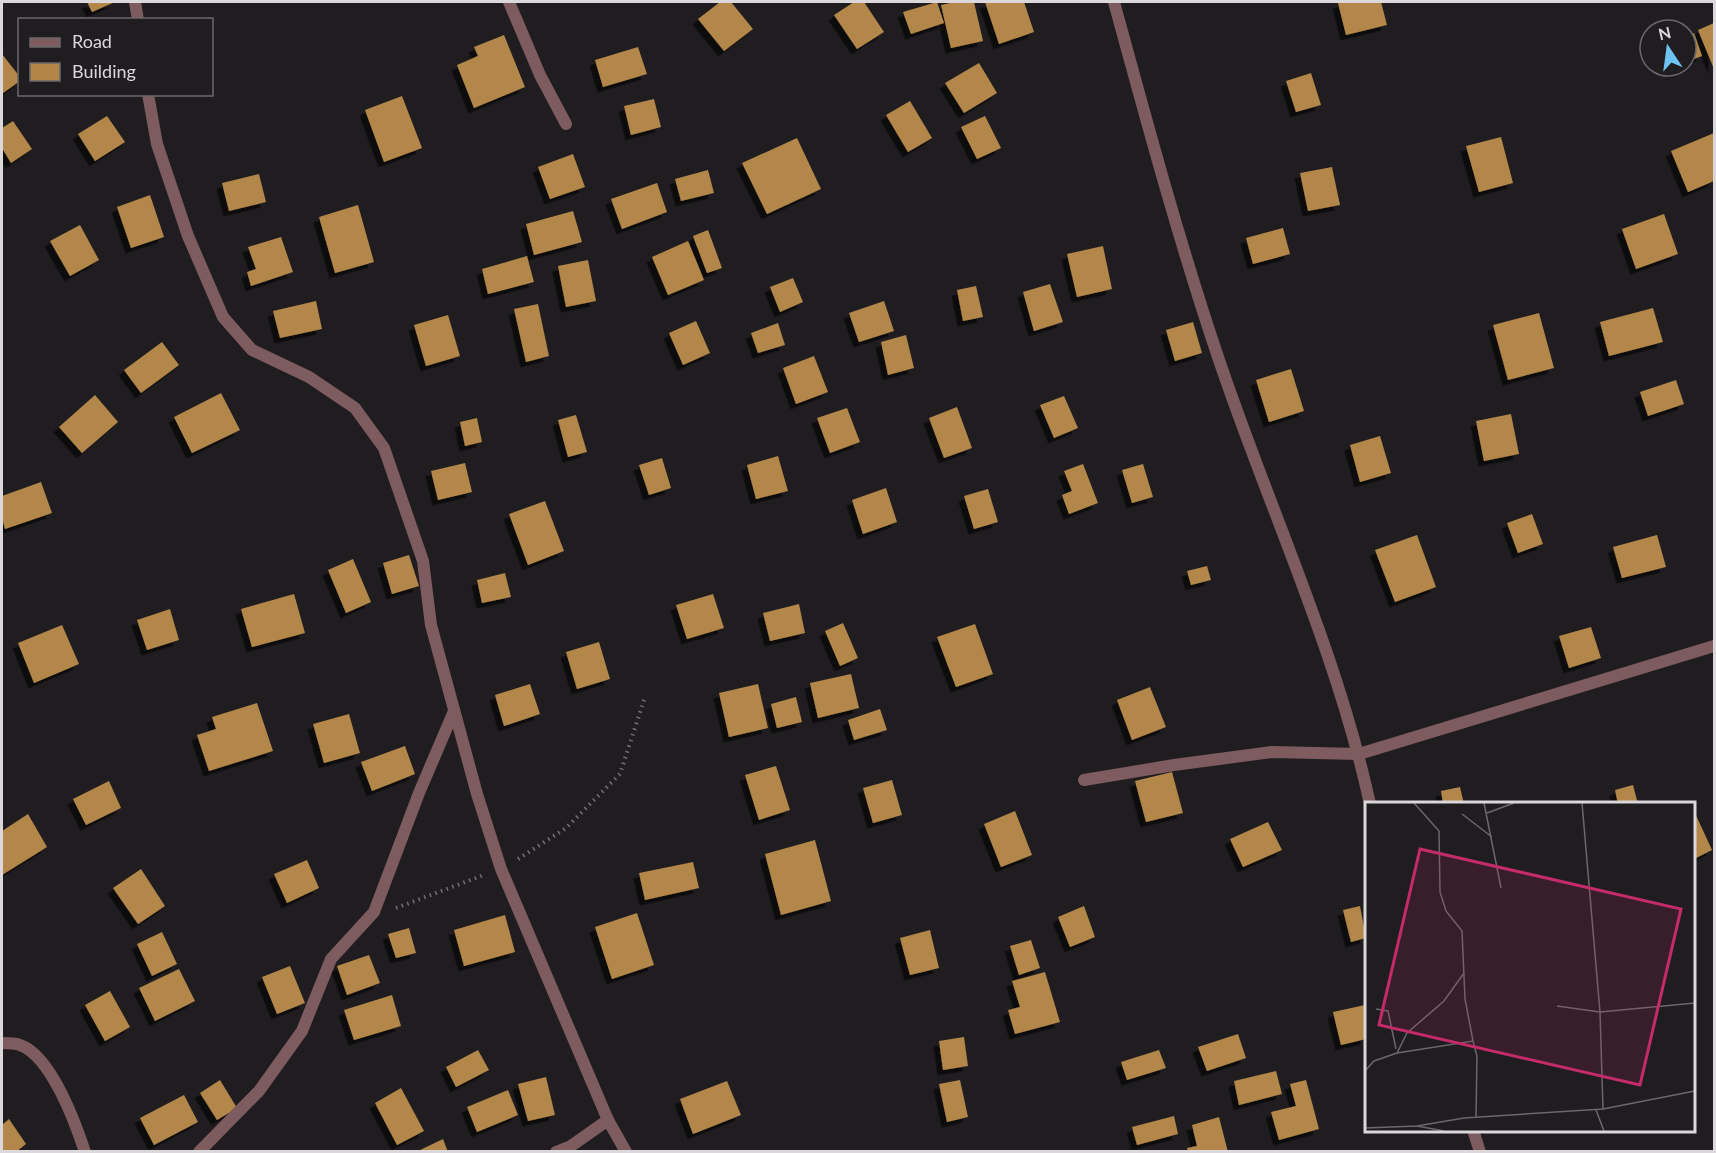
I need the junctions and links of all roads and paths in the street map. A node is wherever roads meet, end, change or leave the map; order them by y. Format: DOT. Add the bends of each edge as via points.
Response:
graph roads {
  1 [pos="135,2"];
  2 [pos="509,2"];
  3 [pos="1114,2"];
  4 [pos="138,18"];
  5 [pos="148,96"];
  6 [pos="566,124"];
  7 [pos="1714,646"];
  8 [pos="645,697"];
  9 [pos="454,711"];
  10 [pos="1359,754"];
  11 [pos="1084,780"];
  12 [pos="1370,802"];
  13 [pos="501,869"];
  14 [pos="367,919"];
  15 [pos="2,1043"];
  16 [pos="608,1120"];
  17 [pos="1473,1132"];
  18 [pos="85,1152"];
  19 [pos="199,1152"];
  20 [pos="556,1152"];
  21 [pos="627,1152"];
  22 [pos="1480,1152"];
  1 -- 4 [label="street"];
  2 -- 6 [label="street"];
  3 -- 10 [label="street" via="1155,153 1217,354 1332,665"];
  5 -- 9 [label="street" via="157,144 188,236 223,318 252,350 309,377 355,408 384,448 423,561 431,625"];
  7 -- 10 [label="street"];
  8 -- 13 [label="path" via="620,774 566,828"];
  9 -- 13 [label="street"];
  9 -- 14 [label="street" via="374,912"];
  10 -- 11 [label="street" via="1272,752"];
  10 -- 12 [label="street"];
  13 -- 14 [label="path"];
  13 -- 16 [label="street"];
  14 -- 19 [label="street" via="331,958 302,1031 260,1091"];
  15 -- 18 [label="street" via="20,1044 39,1056 78,1130"];
  16 -- 20 [label="street"];
  16 -- 21 [label="street"];
  17 -- 22 [label="street"];
}
